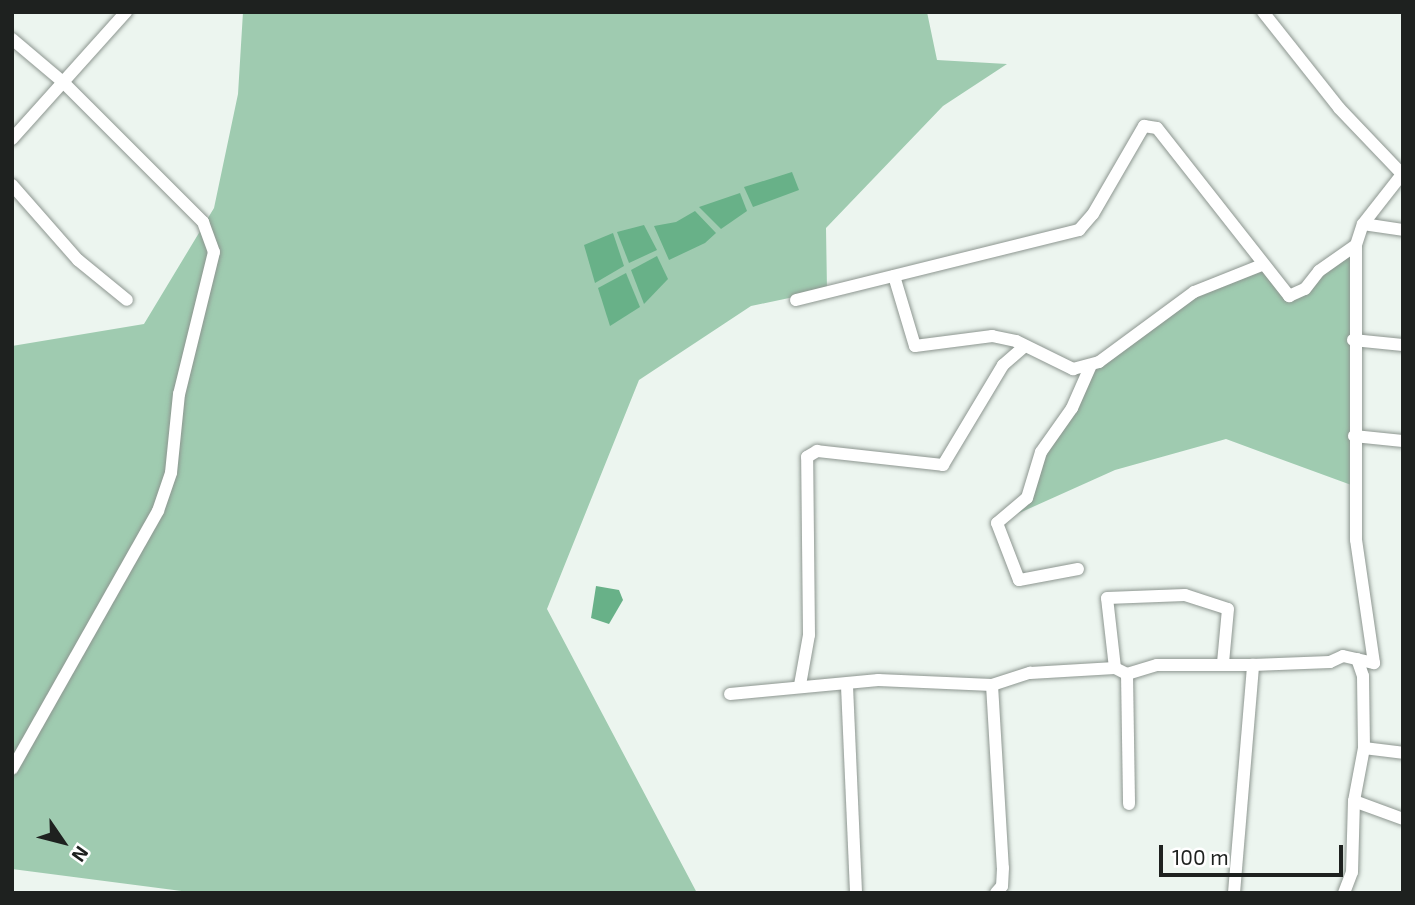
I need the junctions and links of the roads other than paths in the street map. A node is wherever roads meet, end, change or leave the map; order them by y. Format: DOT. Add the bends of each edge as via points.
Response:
graph roads {
  1 [pos="127,12"];
  2 [pos="1263,12"];
  3 [pos="12,39"];
  4 [pos="64,83"];
  5 [pos="12,139"];
  6 [pos="1402,173"];
  7 [pos="12,185"];
  8 [pos="1363,224"];
  9 [pos="1403,230"];
  10 [pos="1356,245"];
  11 [pos="1262,265"];
  12 [pos="894,276"];
  13 [pos="127,300"];
  14 [pos="796,300"];
  15 [pos="1353,340"];
  16 [pos="1403,345"];
  17 [pos="1025,346"];
  18 [pos="1091,365"];
  19 [pos="1354,436"];
  20 [pos="1403,441"];
  21 [pos="1078,569"];
  22 [pos="1357,659"];
  23 [pos="1223,663"];
  24 [pos="1253,665"];
  25 [pos="1121,671"];
  26 [pos="800,685"];
  27 [pos="992,685"];
  28 [pos="847,686"];
  29 [pos="730,694"];
  30 [pos="1364,748"];
  31 [pos="1403,753"];
  32 [pos="12,769"];
  33 [pos="1354,801"];
  34 [pos="1129,804"];
  35 [pos="1403,819"];
  36 [pos="856,893"];
  37 [pos="996,893"];
  38 [pos="1234,893"];
  39 [pos="1344,893"];
  1 -- 4 [label="street"];
  2 -- 6 [label="street" via="1339,108"];
  3 -- 4 [label="street"];
  4 -- 5 [label="street"];
  4 -- 32 [label="street" via="203,222 214,252 179,394 171,473 158,511"];
  6 -- 8 [label="street"];
  7 -- 13 [label="street" via="78,260"];
  8 -- 9 [label="street"];
  8 -- 10 [label="street"];
  10 -- 11 [label="street" via="1319,271 1305,289 1289,296"];
  10 -- 15 [label="street"];
  11 -- 12 [label="street" via="1157,128 1144,126 1079,230"];
  11 -- 18 [label="street" via="1194,292"];
  12 -- 14 [label="street"];
  12 -- 17 [label="street" via="915,346 992,336"];
  15 -- 16 [label="street"];
  15 -- 19 [label="street"];
  17 -- 18 [label="street" via="1073,369"];
  17 -- 26 [label="street" via="996,374 943,465 817,451 807,457 809,635"];
  18 -- 21 [label="street" via="1072,408 1041,452 1027,498 998,523 1018,580"];
  19 -- 20 [label="street"];
  19 -- 22 [label="street" via="1356,540 1374,663"];
  22 -- 24 [label="street" via="1343,656 1330,662"];
  22 -- 30 [label="street" via="1363,676"];
  23 -- 24 [label="street"];
  23 -- 25 [label="street"];
  23 -- 25 [label="street" via="1228,609 1185,595 1107,598"];
  24 -- 38 [label="street"];
  25 -- 27 [label="street" via="1030,673"];
  25 -- 34 [label="street"];
  26 -- 28 [label="street"];
  26 -- 29 [label="street"];
  27 -- 28 [label="street" via="936,679"];
  27 -- 37 [label="street" via="1003,868 1002,886"];
  28 -- 36 [label="street"];
  30 -- 31 [label="street"];
  30 -- 33 [label="street"];
  33 -- 35 [label="street"];
  33 -- 39 [label="street" via="1352,872"];
}
